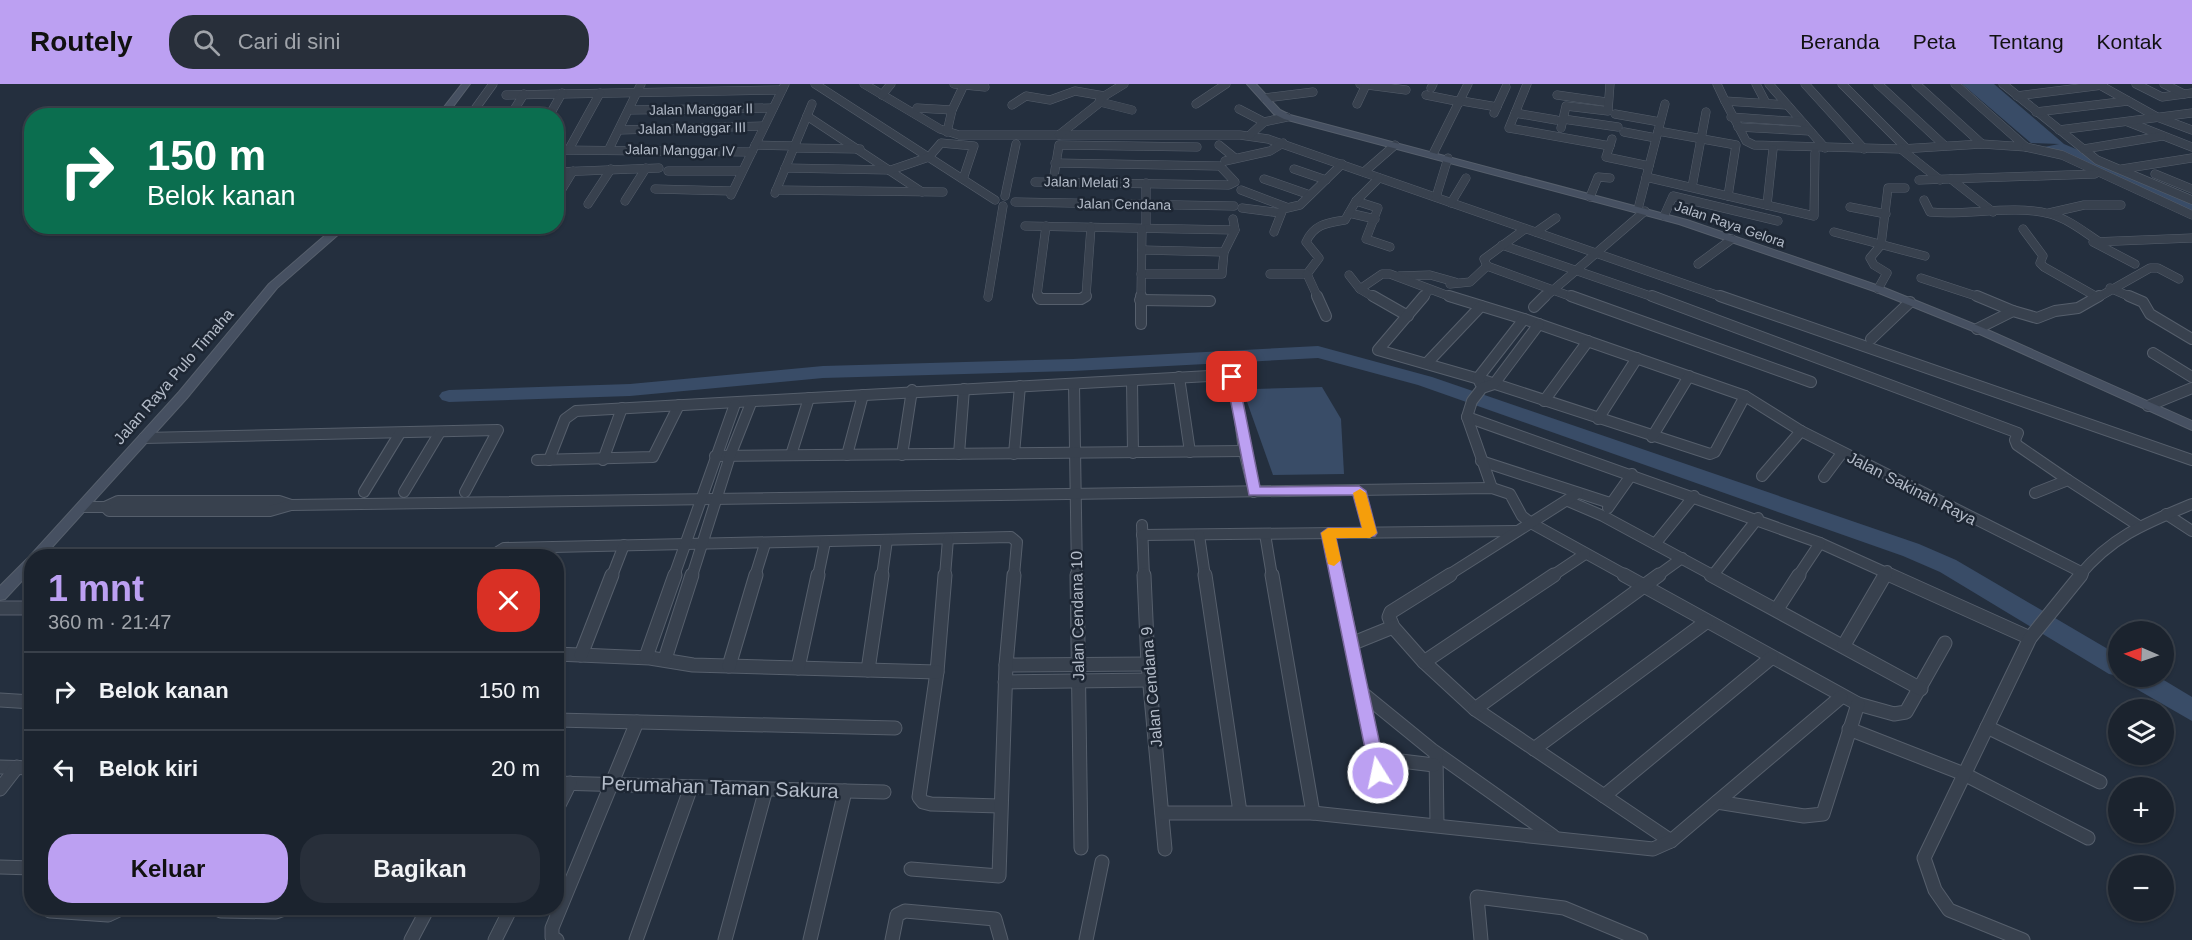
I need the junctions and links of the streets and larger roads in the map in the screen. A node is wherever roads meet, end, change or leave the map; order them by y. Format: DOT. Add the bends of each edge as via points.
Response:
graph roads {
  1 [pos="466,84"];
  2 [pos="493,84"];
  3 [pos="641,84"];
  4 [pos="815,84"];
  5 [pos="864,84"];
  6 [pos="891,84"];
  7 [pos="954,84"];
  8 [pos="1124,84"];
  9 [pos="1226,84"];
  10 [pos="1251,84"];
  11 [pos="1360,84"];
  12 [pos="1468,84"];
  13 [pos="1527,84"];
  14 [pos="1610,84"];
  15 [pos="1717,84"];
  16 [pos="1756,84"];
  17 [pos="1769,84"];
  18 [pos="1804,84"];
  19 [pos="1842,84"];
  20 [pos="1878,84"];
  21 [pos="1916,84"];
  22 [pos="1954,84"];
  23 [pos="2003,84"];
  24 [pos="2102,84"];
  25 [pos="2136,84"];
  26 [pos="2164,84"];
  27 [pos="1366,85"];
  28 [pos="1387,86"];
  29 [pos="784,87"];
  30 [pos="985,87"];
  31 [pos="1506,87"];
  32 [pos="962,89"];
  33 [pos="1406,90"];
  34 [pos="637,92"];
  35 [pos="1313,92"];
  36 [pos="562,93"];
  37 [pos="600,93"];
  38 [pos="524,94"];
  39 [pos="2188,94"];
  40 [pos="506,95"];
  41 [pos="882,95"];
  42 [pos="1426,95"];
  43 [pos="1557,95"];
  44 [pos="2017,96"];
  45 [pos="1265,98"];
  46 [pos="1102,99"];
  47 [pos="1462,101"];
  48 [pos="1725,101"];
  49 [pos="2129,101"];
  50 [pos="1606,102"];
  51 [pos="812,104"];
  52 [pos="1197,104"];
  53 [pos="1357,104"];
  54 [pos="1665,104"];
  55 [pos="1766,104"];
  56 [pos="1012,105"];
  57 [pos="1787,105"];
  58 [pos="447,108"];
  59 [pos="476,108"];
  60 [pos="515,108"];
  61 [pos="554,108"];
  62 [pos="773,108"];
  63 [pos="917,108"];
  64 [pos="1239,109"];
  65 [pos="952,110"];
  66 [pos="1132,110"];
  67 [pos="629,111"];
  68 [pos="1706,112"];
  69 [pos="2036,112"];
  70 [pos="1515,113"];
  71 [pos="2192,113"];
  72 [pos="1615,114"];
  73 [pos="807,116"];
  74 [pos="1287,117"];
  75 [pos="1731,117"];
  76 [pos="2157,117"];
  77 [pos="1559,120"];
  78 [pos="1264,122"];
  79 [pos="1660,122"];
  80 [pos="1802,122"];
  81 [pos="2127,122"];
  82 [pos="1595,124"];
  83 [pos="764,126"];
  84 [pos="1738,127"];
  85 [pos="1561,128"];
  86 [pos="619,130"];
  87 [pos="2060,130"];
  88 [pos="2192,130"];
  89 [pos="1810,131"];
  90 [pos="947,132"];
  91 [pos="1657,134"];
  92 [pos="1059,135"];
  93 [pos="1143,135"];
  94 [pos="1250,135"];
  95 [pos="1594,135"];
  96 [pos="2162,136"];
  97 [pos="1701,139"];
  98 [pos="1282,143"];
  99 [pos="1016,144"];
  100 [pos="1982,144"];
  101 [pos="795,145"];
  102 [pos="1219,145"];
  103 [pos="1395,145"];
  104 [pos="755,146"];
  105 [pos="1143,146"];
  106 [pos="1945,146"];
  107 [pos="1197,147"];
  108 [pos="2026,147"];
  109 [pos="2192,147"];
  110 [pos="1825,148"];
  111 [pos="564,149"];
  112 [pos="569,149"];
  113 [pos="609,149"];
  114 [pos="860,149"];
  115 [pos="1773,149"];
  116 [pos="1864,149"];
  117 [pos="1904,149"];
  118 [pos="2084,149"];
  119 [pos="1815,153"];
  120 [pos="1433,154"];
  121 [pos="927,156"];
  122 [pos="1235,158"];
  123 [pos="1448,158"];
  124 [pos="2192,158"];
  125 [pos="1225,161"];
  126 [pos="1055,163"];
  127 [pos="1143,164"];
  128 [pos="1342,164"];
  129 [pos="1649,166"];
  130 [pos="646,168"];
  131 [pos="659,168"];
  132 [pos="785,168"];
  133 [pos="889,168"];
  134 [pos="611,169"];
  135 [pos="1294,169"];
  136 [pos="2122,169"];
  137 [pos="573,171"];
  138 [pos="668,171"];
  139 [pos="742,171"];
  140 [pos="564,172"];
  141 [pos="1364,172"];
  142 [pos="2098,174"];
  143 [pos="2155,174"];
  144 [pos="1646,177"];
  145 [pos="1379,178"];
  146 [pos="1466,178"];
  147 [pos="1610,178"];
  148 [pos="963,179"];
  149 [pos="1264,179"];
  150 [pos="1951,179"];
  151 [pos="1326,180"];
  152 [pos="1919,180"];
  153 [pos="1940,180"];
  154 [pos="1035,182"];
  155 [pos="1053,182"];
  156 [pos="1142,183"];
  157 [pos="564,186"];
  158 [pos="1692,187"];
  159 [pos="1905,188"];
  160 [pos="655,189"];
  161 [pos="2192,189"];
  162 [pos="1241,190"];
  163 [pos="922,192"];
  164 [pos="943,192"];
  165 [pos="1310,195"];
  166 [pos="1005,196"];
  167 [pos="1728,196"];
  168 [pos="1436,197"];
  169 [pos="1590,197"];
  170 [pos="995,200"];
  171 [pos="1924,200"];
  172 [pos="2192,200"];
  173 [pos="625,201"];
  174 [pos="1356,201"];
  175 [pos="1015,202"];
  176 [pos="1450,203"];
  177 [pos="588,204"];
  178 [pos="1142,204"];
  179 [pos="1767,205"];
  180 [pos="2121,205"];
  181 [pos="1003,206"];
  182 [pos="1850,207"];
  183 [pos="1283,210"];
  184 [pos="1642,210"];
  185 [pos="1993,212"];
  186 [pos="1349,213"];
  187 [pos="2049,213"];
  188 [pos="1886,214"];
  189 [pos="2192,215"];
  190 [pos="1664,216"];
  191 [pos="1556,218"];
  192 [pos="1233,219"];
  193 [pos="1375,219"];
  194 [pos="1778,221"];
  195 [pos="1025,226"];
  196 [pos="1046,226"];
  197 [pos="1090,227"];
  198 [pos="1142,228"];
  199 [pos="1525,229"];
  200 [pos="2023,229"];
  201 [pos="1235,230"];
  202 [pos="1274,232"];
  203 [pos="1536,232"];
  204 [pos="1834,232"];
  205 [pos="334,234"];
  206 [pos="2192,238"];
  207 [pos="1732,239"];
  208 [pos="2098,241"];
  209 [pos="1881,244"];
  210 [pos="1502,245"];
  211 [pos="1390,247"];
  212 [pos="1142,250"];
  213 [pos="1224,252"];
  214 [pos="1595,254"];
  215 [pos="1925,256"];
  216 [pos="1698,264"];
  217 [pos="2135,264"];
  218 [pos="1487,266"];
  219 [pos="1573,270"];
  220 [pos="1141,274"];
  221 [pos="1270,274"];
  222 [pos="1306,274"];
  223 [pos="1348,275"];
  224 [pos="1397,276"];
  225 [pos="1921,278"];
  226 [pos="2179,279"];
  227 [pos="1455,282"];
  228 [pos="2110,288"];
  229 [pos="1360,289"];
  230 [pos="1878,289"];
  231 [pos="1429,290"];
  232 [pos="1553,290"];
  233 [pos="1442,293"];
  234 [pos="988,297"];
  235 [pos="2097,297"];
  236 [pos="1140,300"];
  237 [pos="1210,301"];
  238 [pos="1910,302"];
  239 [pos="1481,306"];
  240 [pos="1534,307"];
  241 [pos="2013,311"];
  242 [pos="1326,316"];
  243 [pos="1408,316"];
  244 [pos="1524,319"];
  245 [pos="1141,324"];
  246 [pos="1539,324"];
  247 [pos="1977,329"];
  248 [pos="1871,339"];
  249 [pos="2192,339"];
  250 [pos="1587,341"];
  251 [pos="2153,353"];
  252 [pos="1637,358"];
  253 [pos="1427,363"];
  254 [pos="1689,376"];
  255 [pos="1179,377"];
  256 [pos="1478,378"];
  257 [pos="2192,378"];
  258 [pos="1132,381"];
  259 [pos="1811,382"];
  260 [pos="1494,384"];
  261 [pos="1074,385"];
  262 [pos="1020,386"];
  263 [pos="2192,388"];
  264 [pos="964,389"];
  265 [pos="912,390"];
  266 [pos="862,395"];
  267 [pos="1477,395"];
  268 [pos="1745,396"];
  269 [pos="809,398"];
  270 [pos="1544,400"];
  271 [pos="751,403"];
  272 [pos="735,404"];
  273 [pos="679,405"];
  274 [pos="2148,405"];
  275 [pos="622,408"];
  276 [pos="745,417"];
  277 [pos="1467,417"];
  278 [pos="730,418"];
  279 [pos="1598,419"];
  280 [pos="2192,426"];
  281 [pos="1801,431"];
  282 [pos="440,432"];
  283 [pos="400,433"];
  284 [pos="1652,437"];
  285 [pos="150,438"];
  286 [pos="1244,450"];
  287 [pos="1190,452"];
  288 [pos="1014,453"];
  289 [pos="1075,453"];
  290 [pos="1133,453"];
  291 [pos="1842,453"];
  292 [pos="902,454"];
  293 [pos="959,454"];
  294 [pos="791,455"];
  295 [pos="847,455"];
  296 [pos="715,456"];
  297 [pos="730,456"];
  298 [pos="537,460"];
  299 [pos="549,460"];
  300 [pos="603,460"];
  301 [pos="2192,460"];
  302 [pos="1481,461"];
  303 [pos="1632,474"];
  304 [pos="1762,476"];
  305 [pos="1824,477"];
  306 [pos="2068,480"];
  307 [pos="1492,488"];
  308 [pos="1359,491"];
  309 [pos="364,492"];
  310 [pos="404,492"];
  311 [pos="465,492"];
  312 [pos="1254,492"];
  313 [pos="2035,493"];
  314 [pos="1076,494"];
  315 [pos="1694,496"];
  316 [pos="1573,497"];
  317 [pos="701,500"];
  318 [pos="717,500"];
  319 [pos="176,501"];
  320 [pos="264,501"];
  321 [pos="1610,503"];
  322 [pos="2192,504"];
  323 [pos="291,505"];
  324 [pos="96,507"];
  325 [pos="168,511"];
  326 [pos="257,511"];
  327 [pos="2166,514"];
  328 [pos="1603,516"];
  329 [pos="1758,518"];
  330 [pos="1531,523"];
  331 [pos="2139,526"];
  332 [pos="1518,531"];
  333 [pos="2192,531"];
  334 [pos="1328,533"];
  335 [pos="1370,533"];
  336 [pos="1265,534"];
  337 [pos="1199,536"];
  338 [pos="948,539"];
  339 [pos="887,540"];
  340 [pos="825,542"];
  341 [pos="1820,543"];
  342 [pos="765,544"];
  343 [pos="1655,544"];
  344 [pos="686,545"];
  345 [pos="702,545"];
  346 [pos="624,546"];
  347 [pos="45,549"];
  348 [pos="500,549"];
  349 [pos="522,549"];
  350 [pos="564,551"];
  351 [pos="1585,554"];
  352 [pos="1682,558"];
  353 [pos="24,570"];
  354 [pos="1887,571"];
  355 [pos="2083,573"];
  356 [pos="1713,575"];
  357 [pos="1644,588"];
  358 [pos="0,595"];
  359 [pos="0,608"];
  360 [pos="24,608"];
  361 [pos="1777,609"];
  362 [pos="1706,622"];
  363 [pos="1393,627"];
  364 [pos="2039,628"];
  365 [pos="1945,643"];
  366 [pos="1352,644"];
  367 [pos="1844,645"];
  368 [pos="564,654"];
  369 [pos="580,655"];
  370 [pos="646,657"];
  371 [pos="1771,658"];
  372 [pos="665,659"];
  373 [pos="1424,662"];
  374 [pos="1078,664"];
  375 [pos="1148,664"];
  376 [pos="1006,665"];
  377 [pos="729,666"];
  378 [pos="798,668"];
  379 [pos="868,670"];
  380 [pos="937,672"];
  381 [pos="1150,680"];
  382 [pos="1078,681"];
  383 [pos="1005,682"];
  384 [pos="1921,689"];
  385 [pos="1362,693"];
  386 [pos="1841,697"];
  387 [pos="0,700"];
  388 [pos="24,702"];
  389 [pos="1858,704"];
  390 [pos="1475,709"];
  391 [pos="564,720"];
  392 [pos="636,722"];
  393 [pos="1987,727"];
  394 [pos="895,728"];
  395 [pos="1850,729"];
  396 [pos="1534,749"];
  397 [pos="1376,758"];
  398 [pos="1435,759"];
  399 [pos="0,767"];
  400 [pos="17,768"];
  401 [pos="24,768"];
  402 [pos="1378,773"];
  403 [pos="1964,774"];
  404 [pos="2100,782"];
  405 [pos="564,783"];
  406 [pos="610,784"];
  407 [pos="691,787"];
  408 [pos="0,789"];
  409 [pos="766,789"];
  410 [pos="844,791"];
  411 [pos="884,792"];
  412 [pos="1604,796"];
  413 [pos="1717,802"];
  414 [pos="1000,806"];
  415 [pos="1240,812"];
  416 [pos="1162,813"];
  417 [pos="1313,813"];
  418 [pos="1437,824"];
  419 [pos="1554,837"];
  420 [pos="2088,838"];
  421 [pos="1671,841"];
  422 [pos="1081,848"];
  423 [pos="1165,849"];
  424 [pos="1102,862"];
  425 [pos="0,867"];
  426 [pos="24,868"];
  427 [pos="910,869"];
  428 [pos="564,898"];
  429 [pos="424,915"];
  430 [pos="508,915"];
  431 [pos="557,915"];
  432 [pos="2002,937"];
  433 [pos="411,940"];
  434 [pos="495,940"];
  435 [pos="557,940"];
  436 [pos="636,940"];
  437 [pos="724,940"];
  438 [pos="810,940"];
  439 [pos="892,940"];
  440 [pos="1001,940"];
  441 [pos="1086,940"];
  442 [pos="1481,940"];
  443 [pos="1641,940"];
  444 [pos="2023,940"];
  1 -- 58 [label="street"];
  2 -- 59 [label="street"];
  3 -- 34 [label="street"];
  4 -- 121 [label="street"];
  5 -- 41 [label="street"];
  6 -- 41 [label="street"];
  7 -- 30 [label="street"];
  8 -- 46 [label="street"];
  9 -- 52 [label="street"];
  10 -- 45 [label="street, Jalan Raya Gelora"];
  11 -- 27 [label="street"];
  12 -- 47 [label="street"];
  13 -- 70 [label="street"];
  14 -- 50 [label="street"];
  15 -- 48 [label="street"];
  16 -- 55 [label="street"];
  17 -- 57 [label="street"];
  18 -- 116 [label="street"];
  19 -- 117 [label="street"];
  20 -- 106 [label="street"];
  21 -- 100 [label="street"];
  22 -- 108 [label="street"];
  23 -- 44 [label="street"];
  24 -- 44 [label="street"];
  24 -- 49 [label="street"];
  25 -- 39 [label="street" via="2162,97"];
  26 -- 39 [label="street"];
  27 -- 28 [label="street"];
  27 -- 53 [label="street"];
  28 -- 33 [label="street"];
  29 -- 34 [label="street"];
  29 -- 62 [label="street"];
  31 -- 47 [label="street" via="1495,111"];
  32 -- 65 [label="street"];
  34 -- 37 [label="street"];
  34 -- 67 [label="street"];
  35 -- 45 [label="street"];
  36 -- 37 [label="street"];
  36 -- 38 [label="street"];
  36 -- 61 [label="street"];
  37 -- 112 [label="street"];
  38 -- 40 [label="street"];
  38 -- 60 [label="street"];
  41 -- 90 [label="street"];
  42 -- 47 [label="street"];
  43 -- 50 [label="street"];
  44 -- 69 [label="street"];
  45 -- 74 [label="street, Jalan Raya Gelora"];
  46 -- 56 [label="street" via="1073,91 1050,100 1026,96"];
  46 -- 66 [label="street"];
  46 -- 92 [label="street"];
  47 -- 120 [label="street"];
  48 -- 55 [label="street"];
  48 -- 75 [label="street"];
  49 -- 69 [label="street"];
  49 -- 76 [label="street"];
  50 -- 77 [label="street" via="1605,112 1566,106"];
  51 -- 73 [label="street"];
  54 -- 79 [label="street"];
  55 -- 57 [label="street"];
  57 -- 80 [label="street"];
  62 -- 67 [label="street, Jalan Manggar II"];
  62 -- 83 [label="street"];
  63 -- 65 [label="street"];
  64 -- 78 [label="street"];
  65 -- 90 [label="street"];
  67 -- 86 [label="street"];
  68 -- 97 [label="street"];
  69 -- 87 [label="street"];
  70 -- 77 [label="street"];
  70 -- 129 [label="street" via="1509,128 1611,143 1606,157"];
  71 -- 76 [label="street"];
  72 -- 79 [label="street"];
  73 -- 101 [label="street"];
  73 -- 114 [label="street"];
  74 -- 78 [label="street"];
  74 -- 103 [label="street, Jalan Raya Gelora"];
  75 -- 80 [label="street"];
  75 -- 84 [label="street"];
  76 -- 81 [label="street"];
  76 -- 88 [label="street"];
  77 -- 82 [label="street"];
  77 -- 85 [label="street"];
  78 -- 94 [label="street"];
  79 -- 91 [label="street"];
  80 -- 89 [label="street"];
  81 -- 87 [label="street"];
  81 -- 96 [label="street"];
  82 -- 91 [label="street"];
  82 -- 95 [label="street"];
  83 -- 86 [label="street, Jalan Manggar III"];
  83 -- 104 [label="street"];
  84 -- 89 [label="street"];
  84 -- 110 [label="street" via="1751,144"];
  86 -- 113 [label="street"];
  87 -- 118 [label="street"];
  89 -- 110 [label="street"];
  90 -- 92 [label="street" via="986,137"];
  91 -- 97 [label="street"];
  91 -- 129 [label="street"];
  92 -- 93 [label="street"];
  93 -- 94 [label="street"];
  93 -- 105 [label="street"];
  94 -- 98 [label="street"];
  96 -- 109 [label="street"];
  96 -- 118 [label="street"];
  97 -- 158 [label="street"];
  97 -- 167 [label="street" via="1736,146"];
  98 -- 122 [label="street" via="1270,151"];
  98 -- 128 [label="street"];
  99 -- 166 [label="street"];
  100 -- 106 [label="street"];
  100 -- 108 [label="street"];
  101 -- 104 [label="street, Jalan Manggar IV"];
  101 -- 114 [label="street, Jalan Manggar IV"];
  101 -- 132 [label="street"];
  102 -- 122 [label="street"];
  103 -- 120 [label="street, Jalan Raya Gelora"];
  103 -- 141 [label="street"];
  104 -- 113 [label="street, Jalan Manggar IV"];
  104 -- 139 [label="street"];
  105 -- 107 [label="street"];
  105 -- 126 [label="street" via="1059,145"];
  105 -- 127 [label="street"];
  106 -- 117 [label="street"];
  108 -- 142 [label="street" via="2057,153"];
  110 -- 116 [label="street"];
  111 -- 112 [label="street, Jalan Manggar IV"];
  112 -- 113 [label="street, Jalan Manggar IV"];
  114 -- 133 [label="street"];
  115 -- 179 [label="street"];
  116 -- 117 [label="street"];
  117 -- 153 [label="street"];
  118 -- 136 [label="street" via="2097,160"];
  119 -- 179 [label="street" via="1814,216"];
  120 -- 123 [label="street, Jalan Raya Gelora"];
  121 -- 133 [label="street"];
  121 -- 148 [label="street"];
  121 -- 148 [label="street" via="939,143 974,146"];
  122 -- 125 [label="street"];
  123 -- 168 [label="street"];
  123 -- 169 [label="street, Jalan Raya Gelora"];
  124 -- 136 [label="street"];
  126 -- 127 [label="street"];
  126 -- 155 [label="street"];
  127 -- 156 [label="street"];
  127 -- 156 [label="street, Jalan Melati 3" via="1220,166 1235,184"];
  128 -- 141 [label="street"];
  128 -- 151 [label="street"];
  129 -- 144 [label="street"];
  130 -- 131 [label="street"];
  130 -- 134 [label="street"];
  130 -- 173 [label="street"];
  132 -- 133 [label="street"];
  132 -- 163 [label="street" via="775,193"];
  133 -- 163 [label="street"];
  134 -- 137 [label="street"];
  134 -- 177 [label="street"];
  135 -- 151 [label="street"];
  136 -- 172 [label="street"];
  137 -- 140 [label="street"];
  137 -- 157 [label="street"];
  138 -- 139 [label="street"];
  139 -- 160 [label="street" via="732,193"];
  141 -- 145 [label="street"];
  142 -- 150 [label="street"];
  142 -- 189 [label="street"];
  143 -- 161 [label="street"];
  144 -- 158 [label="street"];
  144 -- 184 [label="street"];
  145 -- 168 [label="street"];
  145 -- 174 [label="street"];
  146 -- 176 [label="street"];
  147 -- 169 [label="street" via="1598,177"];
  148 -- 170 [label="street"];
  149 -- 165 [label="street"];
  150 -- 153 [label="street"];
  150 -- 185 [label="street"];
  151 -- 165 [label="street"];
  152 -- 153 [label="street"];
  154 -- 155 [label="street, Jalan Melati 3"];
  155 -- 156 [label="street, Jalan Melati 3"];
  156 -- 178 [label="street"];
  158 -- 167 [label="street"];
  159 -- 188 [label="street" via="1888,188"];
  162 -- 183 [label="street"];
  163 -- 164 [label="street"];
  165 -- 183 [label="street" via="1300,205"];
  166 -- 170 [label="street"];
  166 -- 175 [label="street"];
  167 -- 179 [label="street"];
  168 -- 176 [label="street"];
  169 -- 184 [label="street, Jalan Raya Gelora"];
  170 -- 181 [label="street"];
  171 -- 185 [label="street" via="1930,212"];
  174 -- 186 [label="street"];
  174 -- 193 [label="street" via="1377,207"];
  175 -- 178 [label="street, Jalan Cendana"];
  175 -- 181 [label="street"];
  176 -- 199 [label="street"];
  178 -- 183 [label="street, Jalan Cendana"];
  178 -- 198 [label="street"];
  180 -- 187 [label="street" via="2084,205"];
  181 -- 234 [label="street"];
  182 -- 188 [label="street"];
  183 -- 202 [label="street"];
  184 -- 190 [label="street, Jalan Raya Gelora"];
  184 -- 214 [label="street"];
  185 -- 187 [label="street"];
  186 -- 193 [label="street"];
  186 -- 222 [label="street" via="1345,221 1325,221 1311,232 1306,242 1319,258"];
  187 -- 208 [label="street"];
  188 -- 209 [label="street"];
  190 -- 194 [label="street" via="1672,196"];
  190 -- 207 [label="street, Jalan Raya Gelora"];
  191 -- 203 [label="street"];
  192 -- 201 [label="street"];
  193 -- 211 [label="street" via="1366,239"];
  195 -- 196 [label="street"];
  196 -- 197 [label="street"];
  196 -- 197 [label="street" via="1037,297 1081,299 1086,296"];
  197 -- 198 [label="street"];
  198 -- 201 [label="street"];
  198 -- 212 [label="street"];
  199 -- 203 [label="street"];
  199 -- 210 [label="street"];
  200 -- 235 [label="street" via="2043,256 2040,263 2044,267"];
  201 -- 213 [label="street"];
  203 -- 214 [label="street"];
  204 -- 209 [label="street"];
  205 -- 285 [label="street, Jalan Raya Pulo Timaha" via="273,286"];
  206 -- 208 [label="street"];
  207 -- 216 [label="street"];
  207 -- 230 [label="street, Jalan Raya Gelora"];
  208 -- 217 [label="street" via="2092,242"];
  209 -- 215 [label="street"];
  209 -- 230 [label="street" via="1870,258 1887,273"];
  210 -- 218 [label="street" via="1484,259"];
  210 -- 219 [label="street"];
  212 -- 213 [label="street"];
  212 -- 220 [label="street"];
  213 -- 220 [label="street" via="1222,274"];
  214 -- 219 [label="street"];
  214 -- 301 [label="street"];
  218 -- 227 [label="street" via="1470,282"];
  218 -- 232 [label="street"];
  219 -- 232 [label="street"];
  219 -- 306 [label="street" via="2018,433 2017,445"];
  220 -- 236 [label="street"];
  221 -- 222 [label="street"];
  222 -- 242 [label="street"];
  223 -- 229 [label="street"];
  224 -- 227 [label="street" via="1430,275"];
  224 -- 229 [label="street" via="1382,274"];
  224 -- 231 [label="street, Jalan Sakinah Raya"];
  225 -- 241 [label="street"];
  226 -- 228 [label="street" via="2150,268"];
  227 -- 233 [label="street"];
  228 -- 235 [label="street"];
  228 -- 249 [label="street" via="2143,302 2150,314"];
  229 -- 243 [label="street"];
  230 -- 238 [label="street, Jalan Raya Gelora"];
  231 -- 233 [label="street, Jalan Sakinah Raya"];
  231 -- 243 [label="street"];
  232 -- 240 [label="street"];
  232 -- 259 [label="street"];
  233 -- 239 [label="street, Jalan Sakinah Raya"];
  235 -- 241 [label="street" via="2082,307 2037,318"];
  236 -- 237 [label="street"];
  236 -- 245 [label="street"];
  238 -- 247 [label="street, Jalan Raya Gelora"];
  238 -- 248 [label="street"];
  239 -- 244 [label="street, Jalan Sakinah Raya"];
  239 -- 253 [label="street"];
  241 -- 247 [label="street"];
  243 -- 253 [label="street" via="1378,346 1379,351"];
  244 -- 246 [label="street, Jalan Sakinah Raya"];
  244 -- 256 [label="street"];
  246 -- 250 [label="street, Jalan Sakinah Raya"];
  246 -- 260 [label="street"];
  247 -- 274 [label="street, Jalan Raya Gelora"];
  250 -- 252 [label="street, Jalan Sakinah Raya"];
  250 -- 270 [label="street"];
  251 -- 257 [label="street"];
  252 -- 254 [label="street, Jalan Sakinah Raya"];
  252 -- 279 [label="street"];
  253 -- 256 [label="street"];
  254 -- 268 [label="street, Jalan Sakinah Raya"];
  254 -- 284 [label="street"];
  255 -- 258 [label="street"];
  255 -- 286 [label="street" via="1234,378"];
  255 -- 287 [label="street"];
  256 -- 260 [label="street"];
  256 -- 267 [label="street"];
  258 -- 261 [label="street"];
  258 -- 290 [label="street"];
  260 -- 267 [label="street"];
  260 -- 270 [label="street"];
  261 -- 262 [label="street"];
  261 -- 289 [label="street, Jalan Cendana 10"];
  262 -- 264 [label="street"];
  262 -- 288 [label="street"];
  263 -- 274 [label="street"];
  264 -- 265 [label="street"];
  264 -- 293 [label="street"];
  265 -- 266 [label="street"];
  265 -- 292 [label="street"];
  266 -- 269 [label="street"];
  266 -- 295 [label="street"];
  267 -- 277 [label="street"];
  268 -- 281 [label="street, Jalan Sakinah Raya"];
  268 -- 284 [label="street" via="1715,452 1710,454"];
  269 -- 271 [label="street"];
  269 -- 294 [label="street"];
  270 -- 279 [label="street"];
  271 -- 272 [label="street"];
  271 -- 276 [label="street"];
  272 -- 273 [label="street"];
  272 -- 278 [label="street"];
  273 -- 275 [label="street"];
  273 -- 300 [label="street" via="654,457"];
  274 -- 280 [label="street, Jalan Raya Gelora"];
  275 -- 299 [label="street" via="568,415"];
  275 -- 300 [label="street"];
  276 -- 278 [label="street"];
  276 -- 297 [label="street"];
  277 -- 302 [label="street"];
  277 -- 303 [label="street"];
  278 -- 296 [label="street"];
  279 -- 284 [label="street"];
  281 -- 291 [label="street, Jalan Sakinah Raya"];
  281 -- 304 [label="street"];
  282 -- 283 [label="street"];
  282 -- 310 [label="street"];
  282 -- 311 [label="street" via="498,430"];
  283 -- 285 [label="street"];
  283 -- 309 [label="street"];
  285 -- 324 [label="street, Jalan Raya Pulo Timaha"];
  286 -- 287 [label="street"];
  286 -- 312 [label="street"];
  287 -- 290 [label="street"];
  288 -- 289 [label="street"];
  288 -- 293 [label="street"];
  289 -- 290 [label="street"];
  289 -- 314 [label="street, Jalan Cendana 10"];
  291 -- 305 [label="street"];
  291 -- 355 [label="street, Jalan Sakinah Raya"];
  292 -- 293 [label="street"];
  292 -- 295 [label="street"];
  294 -- 295 [label="street"];
  294 -- 297 [label="street"];
  296 -- 297 [label="street"];
  296 -- 317 [label="street"];
  297 -- 318 [label="street"];
  298 -- 299 [label="street"];
  299 -- 300 [label="street"];
  302 -- 307 [label="street"];
  302 -- 316 [label="street"];
  303 -- 315 [label="street"];
  303 -- 321 [label="street"];
  306 -- 313 [label="street"];
  306 -- 331 [label="street"];
  307 -- 308 [label="street"];
  307 -- 330 [label="street" via="1510,494 1522,516"];
  308 -- 312 [label="street"];
  308 -- 335 [label="street"];
  312 -- 314 [label="street"];
  314 -- 318 [label="street"];
  314 -- 374 [label="street, Jalan Cendana 10"];
  315 -- 329 [label="street"];
  315 -- 343 [label="street"];
  316 -- 321 [label="street"];
  316 -- 328 [label="street"];
  316 -- 330 [label="street"];
  317 -- 318 [label="street"];
  317 -- 323 [label="street"];
  317 -- 344 [label="street"];
  318 -- 345 [label="street"];
  319 -- 320 [label="street"];
  319 -- 324 [label="street" via="118,501"];
  319 -- 325 [label="street"];
  320 -- 323 [label="street"];
  320 -- 326 [label="street"];
  321 -- 328 [label="street"];
  322 -- 327 [label="street"];
  323 -- 326 [label="street"];
  324 -- 325 [label="street" via="109,511"];
  324 -- 347 [label="street, Jalan Raya Pulo Timaha"];
  325 -- 326 [label="street"];
  327 -- 331 [label="street"];
  327 -- 333 [label="street"];
  328 -- 343 [label="street"];
  329 -- 341 [label="street"];
  329 -- 356 [label="street"];
  330 -- 332 [label="street"];
  330 -- 351 [label="street"];
  331 -- 355 [label="street" via="2098,553"];
  332 -- 335 [label="street"];
  332 -- 363 [label="street" via="1391,612"];
  334 -- 335 [label="street"];
  334 -- 336 [label="street"];
  334 -- 366 [label="street"];
  336 -- 337 [label="street"];
  336 -- 417 [label="street"];
  337 -- 375 [label="street, Jalan Cendana 9" via="1142,530"];
  337 -- 415 [label="street"];
  338 -- 339 [label="street"];
  338 -- 376 [label="street" via="1002,537 1017,542"];
  338 -- 380 [label="street"];
  339 -- 340 [label="street"];
  339 -- 379 [label="street"];
  340 -- 342 [label="street"];
  340 -- 378 [label="street"];
  341 -- 354 [label="street"];
  341 -- 361 [label="street"];
  342 -- 345 [label="street"];
  342 -- 377 [label="street"];
  343 -- 352 [label="street"];
  344 -- 345 [label="street"];
  344 -- 346 [label="street"];
  344 -- 370 [label="street"];
  345 -- 372 [label="street"];
  346 -- 350 [label="street"];
  346 -- 369 [label="street"];
  348 -- 349 [label="street"];
  351 -- 357 [label="street"];
  351 -- 373 [label="street"];
  352 -- 356 [label="street"];
  352 -- 357 [label="street"];
  353 -- 358 [label="street"];
  354 -- 364 [label="street"];
  354 -- 367 [label="street"];
  355 -- 364 [label="street"];
  356 -- 361 [label="street"];
  357 -- 362 [label="street"];
  357 -- 390 [label="street"];
  359 -- 360 [label="street"];
  361 -- 367 [label="street"];
  362 -- 371 [label="street"];
  362 -- 396 [label="street"];
  363 -- 366 [label="street"];
  363 -- 373 [label="street"];
  364 -- 393 [label="street"];
  365 -- 384 [label="street"];
  366 -- 385 [label="street"];
  367 -- 384 [label="street"];
  368 -- 369 [label="street"];
  369 -- 370 [label="street"];
  370 -- 372 [label="street"];
  371 -- 386 [label="street"];
  371 -- 412 [label="street"];
  372 -- 377 [label="street"];
  373 -- 390 [label="street"];
  374 -- 375 [label="street"];
  374 -- 376 [label="street"];
  374 -- 382 [label="street, Jalan Cendana 10"];
  375 -- 381 [label="street, Jalan Cendana 9"];
  376 -- 383 [label="street"];
  377 -- 378 [label="street"];
  378 -- 379 [label="street"];
  379 -- 380 [label="street"];
  380 -- 414 [label="street" via="919,797 931,804"];
  381 -- 382 [label="street"];
  381 -- 416 [label="street, Jalan Cendana 9"];
  382 -- 383 [label="street"];
  382 -- 422 [label="street, Jalan Cendana 10"];
  383 -- 414 [label="street"];
  384 -- 389 [label="street" via="1906,712 1900,714"];
  385 -- 397 [label="street"];
  385 -- 398 [label="street"];
  386 -- 389 [label="street"];
  386 -- 413 [label="street"];
  387 -- 388 [label="street"];
  389 -- 395 [label="street"];
  390 -- 396 [label="street"];
  391 -- 392 [label="street"];
  392 -- 394 [label="street"];
  392 -- 406 [label="street"];
  393 -- 403 [label="street"];
  393 -- 404 [label="street"];
  395 -- 403 [label="street"];
  395 -- 413 [label="street" via="1823,814 1804,816"];
  396 -- 412 [label="street"];
  397 -- 398 [label="street"];
  397 -- 402 [label="street"];
  398 -- 418 [label="street"];
  398 -- 419 [label="street"];
  399 -- 400 [label="street"];
  400 -- 401 [label="street"];
  400 -- 408 [label="street"];
  403 -- 420 [label="street"];
  403 -- 432 [label="street" via="1924,863 1949,910"];
  405 -- 406 [label="street, Perumahan Taman Sakura"];
  406 -- 407 [label="street, Perumahan Taman Sakura"];
  406 -- 428 [label="street"];
  407 -- 409 [label="street, Perumahan Taman Sakura"];
  407 -- 436 [label="street"];
  409 -- 410 [label="street, Perumahan Taman Sakura"];
  409 -- 437 [label="street"];
  410 -- 411 [label="street, Perumahan Taman Sakura"];
  410 -- 438 [label="street"];
  412 -- 421 [label="street"];
  413 -- 421 [label="street"];
  414 -- 427 [label="street" via="999,876"];
  415 -- 416 [label="street"];
  415 -- 417 [label="street"];
  416 -- 423 [label="street, Jalan Cendana 9"];
  417 -- 418 [label="street"];
  418 -- 419 [label="street"];
  419 -- 421 [label="street" via="1636,849 1653,849"];
  424 -- 441 [label="street"];
  425 -- 426 [label="street"];
  429 -- 433 [label="street"];
  430 -- 434 [label="street"];
  431 -- 435 [label="street" via="552,928 552,937"];
  432 -- 444 [label="street"];
  439 -- 440 [label="street" via="897,915 905,911 995,919"];
  442 -- 443 [label="street" via="1477,897 1564,908"];
}
